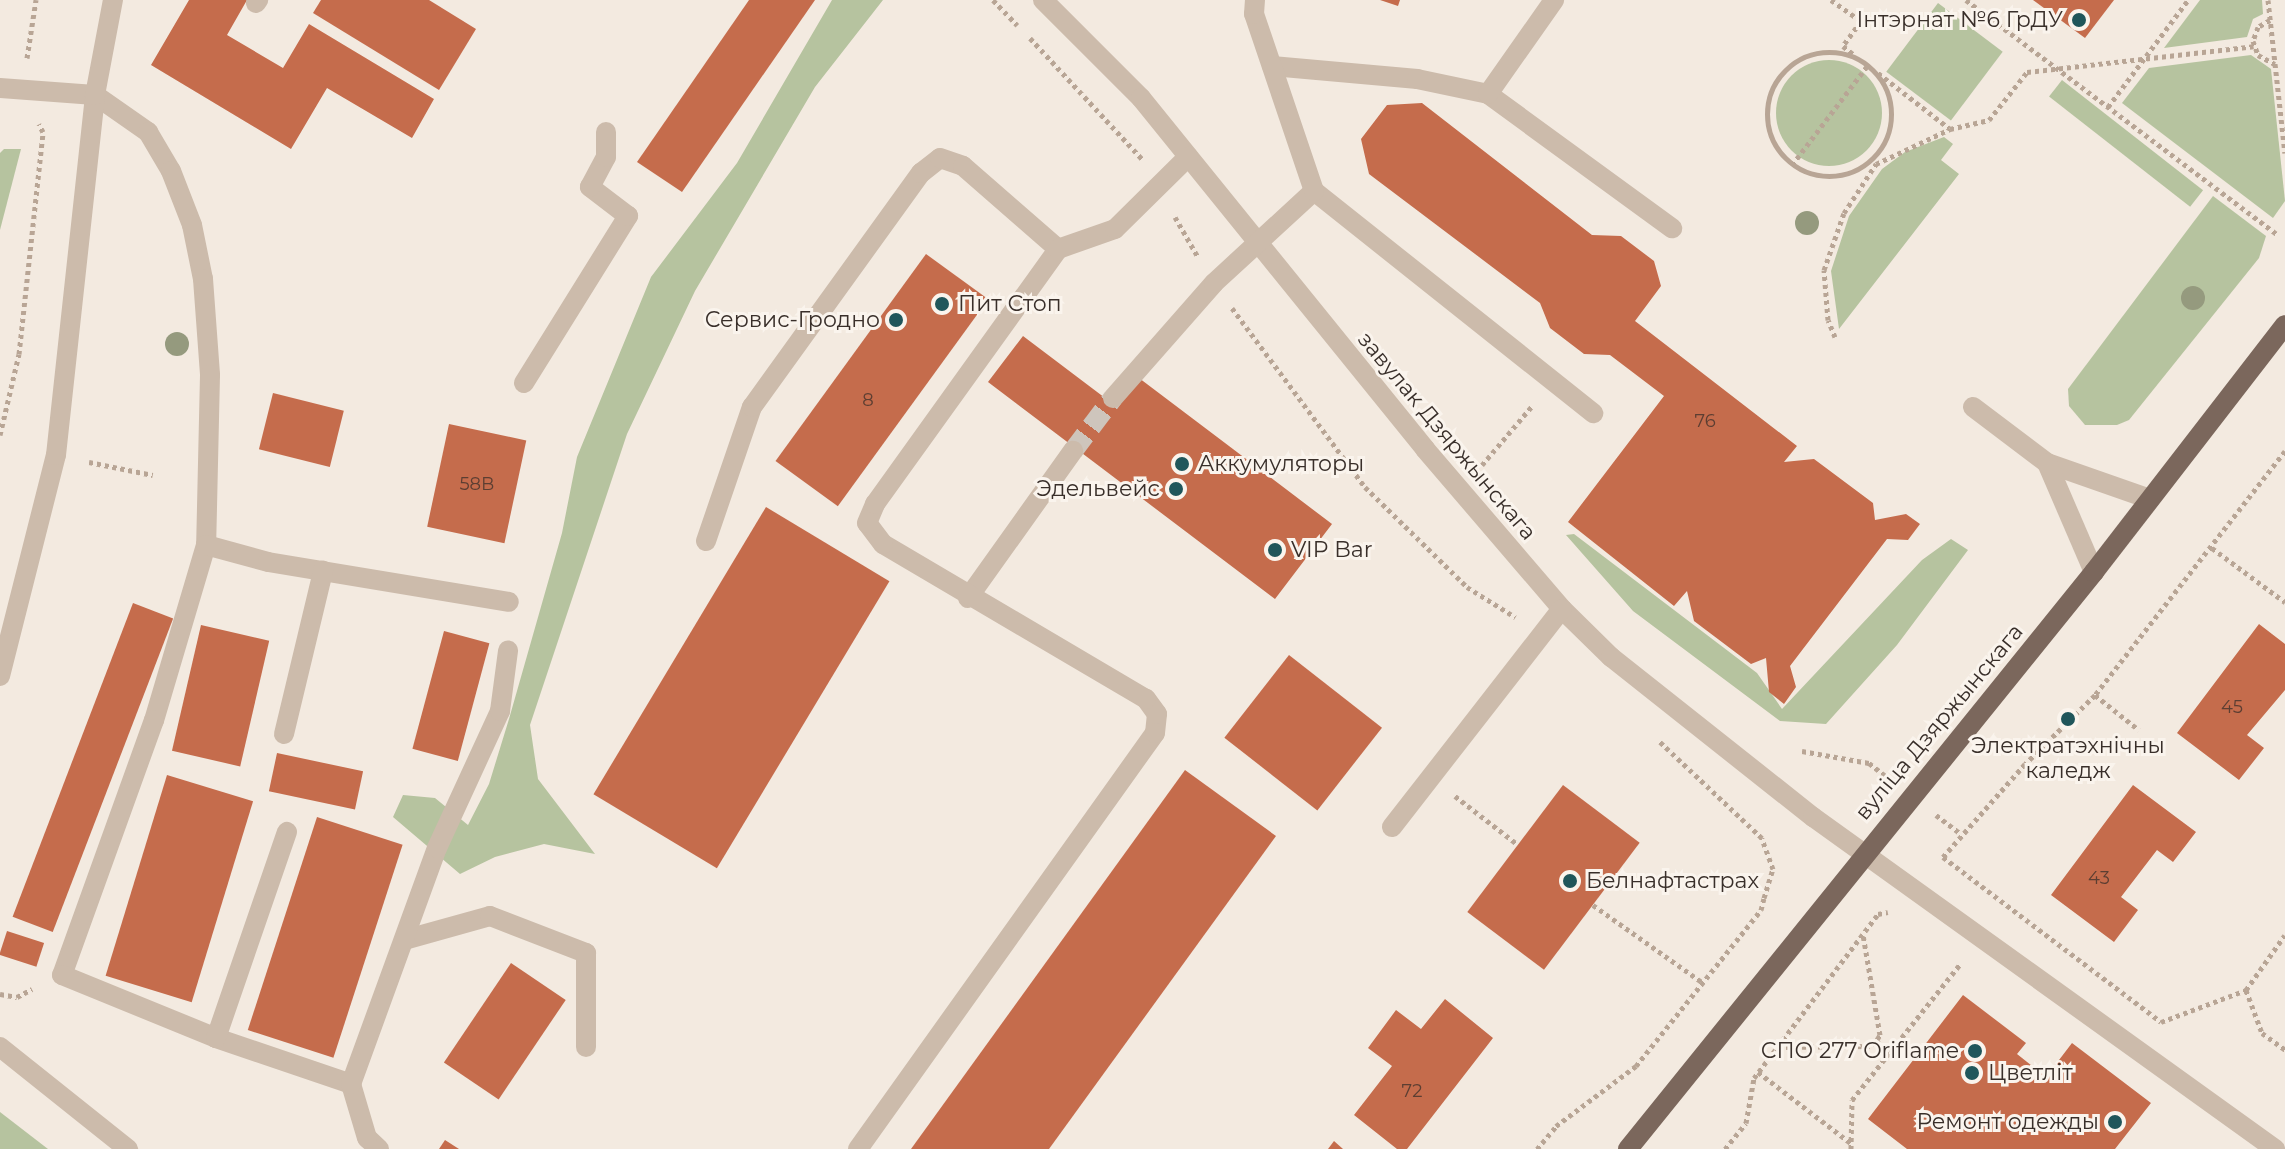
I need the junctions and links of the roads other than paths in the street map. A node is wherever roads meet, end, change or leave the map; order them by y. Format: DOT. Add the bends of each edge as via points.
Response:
graph roads {
  1 [pos="113,0"];
  2 [pos="1255,0"];
  3 [pos="1554,0"];
  4 [pos="1054,4"];
  5 [pos="1272,66"];
  6 [pos="0,88"];
  7 [pos="1488,94"];
  8 [pos="95,95"];
  9 [pos="606,132"];
  10 [pos="1188,157"];
  11 [pos="1314,191"];
  12 [pos="1672,228"];
  13 [pos="1257,244"];
  14 [pos="1058,249"];
  15 [pos="2285,325"];
  16 [pos="524,383"];
  17 [pos="1113,398"];
  18 [pos="1973,407"];
  19 [pos="1593,413"];
  20 [pos="1073,451"];
  21 [pos="2047,463"];
  22 [pos="2150,499"];
  23 [pos="706,541"];
  24 [pos="206,545"];
  25 [pos="323,571"];
  26 [pos="2094,572"];
  27 [pos="968,598"];
  28 [pos="509,602"];
  29 [pos="1562,609"];
  30 [pos="508,651"];
  31 [pos="0,676"];
  32 [pos="284,734"];
  33 [pos="1392,827"];
  34 [pos="287,832"];
  35 [pos="1863,853"];
  36 [pos="404,940"];
  37 [pos="216,1038"];
  38 [pos="0,1047"];
  39 [pos="586,1047"];
  40 [pos="351,1084"];
  41 [pos="2268,1147"];
  42 [pos="128,1149"];
  43 [pos="379,1149"];
  44 [pos="858,1149"];
  45 [pos="1628,1149"];
  1 -- 8 [label="street"];
  2 -- 5 [label="street" via="1254,14"];
  3 -- 7 [label="street"];
  4 -- 10 [label="street, завулак Дзяржынскага"];
  5 -- 7 [label="street" via="1417,79"];
  5 -- 11 [label="street"];
  6 -- 8 [label="street"];
  7 -- 12 [label="street"];
  8 -- 24 [label="street" via="148,132 171,171 192,225 203,279 210,375"];
  8 -- 31 [label="street" via="56,455"];
  9 -- 16 [label="street" via="606,157 590,187 628,216"];
  10 -- 13 [label="street, завулак Дзяржынскага"];
  10 -- 14 [label="street" via="1115,229"];
  11 -- 13 [label="street"];
  11 -- 19 [label="street"];
  13 -- 17 [label="street" via="1214,283"];
  13 -- 29 [label="street, завулак Дзяржынскага"];
  14 -- 23 [label="street" via="963,166 940,158 921,173 752,407"];
  14 -- 27 [label="street" via="875,504 867,523 883,544"];
  15 -- 22 [label="main road, вуліца Дзяржынскага"];
  18 -- 21 [label="street"];
  20 -- 27 [label="street"];
  21 -- 22 [label="street"];
  21 -- 26 [label="street"];
  22 -- 26 [label="main road, вуліца Дзяржынскага"];
  24 -- 25 [label="street"];
  24 -- 37 [label="street" via="154,720 62,975"];
  25 -- 28 [label="street"];
  25 -- 32 [label="street"];
  26 -- 35 [label="main road, вуліца Дзяржынскага"];
  27 -- 44 [label="street" via="1146,699 1157,714 1155,733"];
  29 -- 33 [label="street"];
  29 -- 35 [label="street, завулак Дзяржынскага" via="1611,657"];
  30 -- 36 [label="street" via="500,711 437,848"];
  34 -- 37 [label="street"];
  35 -- 41 [label="street, завулак Дзяржынскага"];
  35 -- 45 [label="main road, вуліца Дзяржынскага"];
  36 -- 39 [label="street" via="490,916 586,953"];
  36 -- 40 [label="street"];
  37 -- 40 [label="street"];
  38 -- 42 [label="street"];
  40 -- 43 [label="street" via="367,1138"];
}
